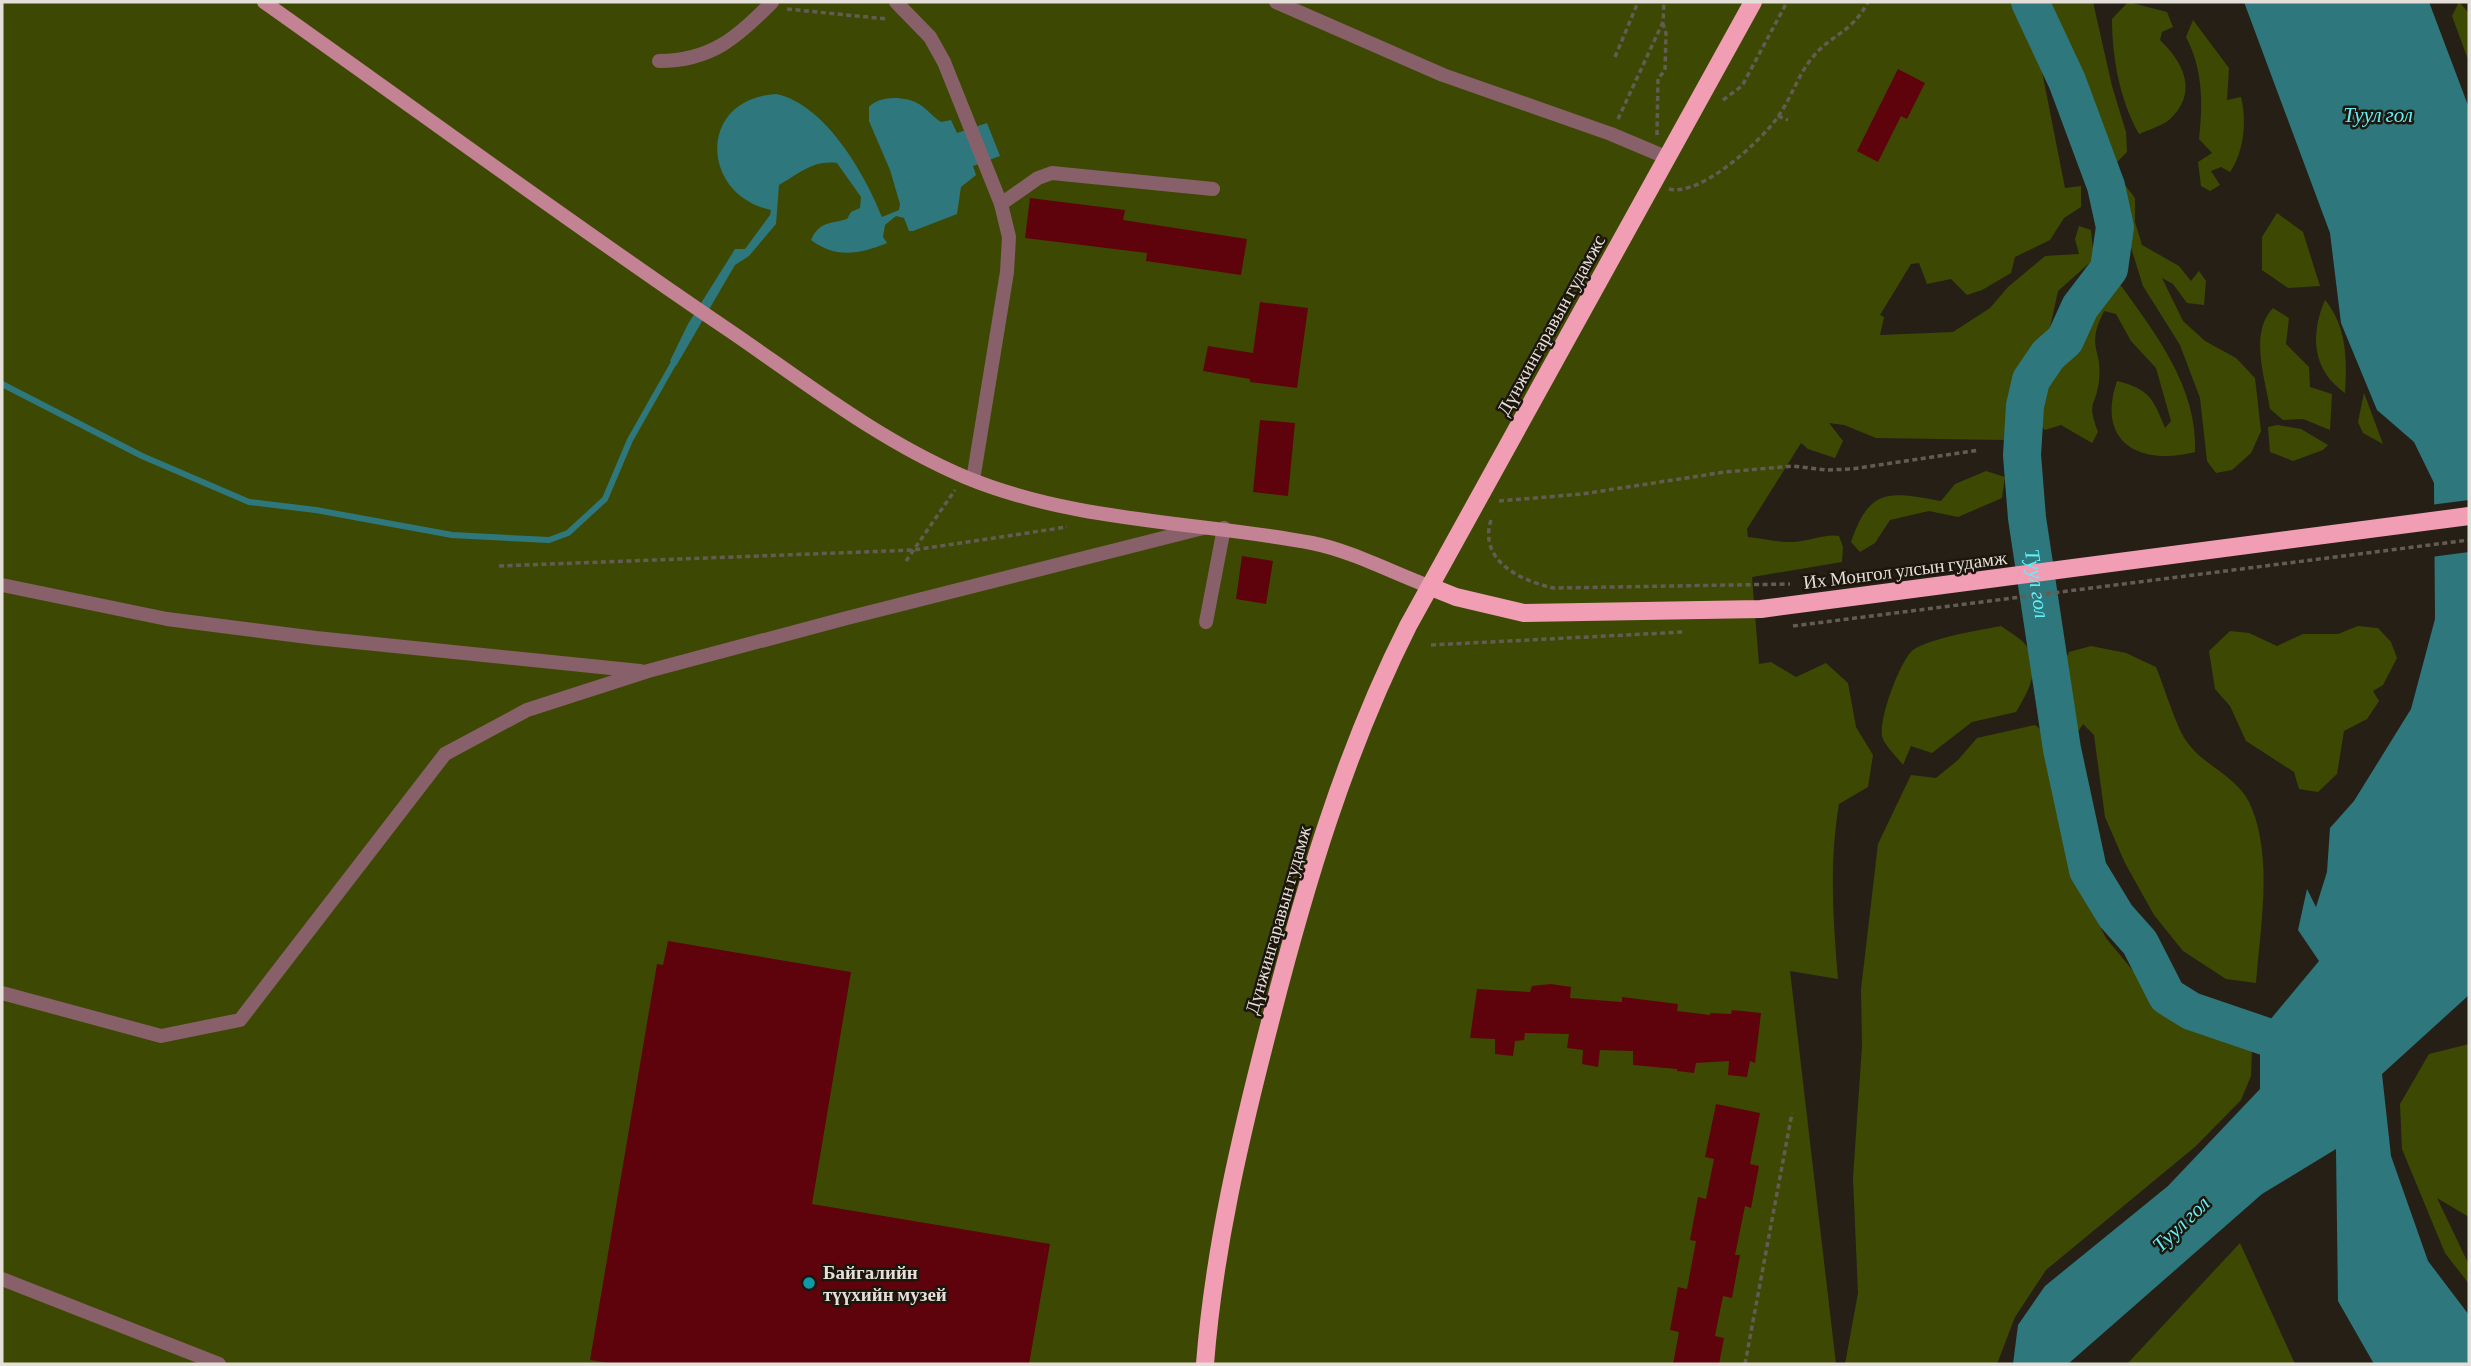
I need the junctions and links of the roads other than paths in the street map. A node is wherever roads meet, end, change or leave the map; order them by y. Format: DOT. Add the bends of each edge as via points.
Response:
graph roads {
  1 [pos="264,2"];
  2 [pos="896,2"];
  3 [pos="1276,2"];
  4 [pos="1754,2"];
  5 [pos="770,4"];
  6 [pos="659,61"];
  7 [pos="1662,155"];
  8 [pos="1213,189"];
  9 [pos="1001,204"];
  10 [pos="968,478"];
  11 [pos="1472,513"];
  12 [pos="2469,516"];
  13 [pos="1208,527"];
  14 [pos="1224,528"];
  15 [pos="2,585"];
  16 [pos="1431,587"];
  17 [pos="1206,622"];
  18 [pos="648,671"];
  19 [pos="2,993"];
  20 [pos="2,1279"];
  21 [pos="219,1364"];
  22 [pos="1205,1364"];
  1 -- 10 [label="street" via="723,327 866,423"];
  2 -- 9 [label="street" via="937,49"];
  3 -- 7 [label="street" via="1443,75"];
  4 -- 7 [label="main road"];
  5 -- 6 [label="street" via="727,44 696,57"];
  7 -- 11 [label="main road, Дүнжингаравын гудамжс" via="1662,186"];
  8 -- 9 [label="street" via="1062,172 1038,178"];
  9 -- 10 [label="street" via="1009,257"];
  10 -- 13 [label="street" via="1113,518"];
  11 -- 16 [label="main road, Дүнжингаравын гудамж"];
  12 -- 16 [label="main road, Их Монгол улсын гудамж" via="1761,609 1524,613"];
  13 -- 14 [label="street"];
  13 -- 18 [label="street"];
  14 -- 16 [label="street" via="1317,544"];
  14 -- 17 [label="street"];
  15 -- 18 [label="street" via="181,621"];
  16 -- 22 [label="main road, Дүнжингаравын гудамж" via="1365,715 1293,939 1221,1233"];
  18 -- 19 [label="street" via="527,710 445,754 240,1020 161,1036"];
  20 -- 21 [label="street"];
}
